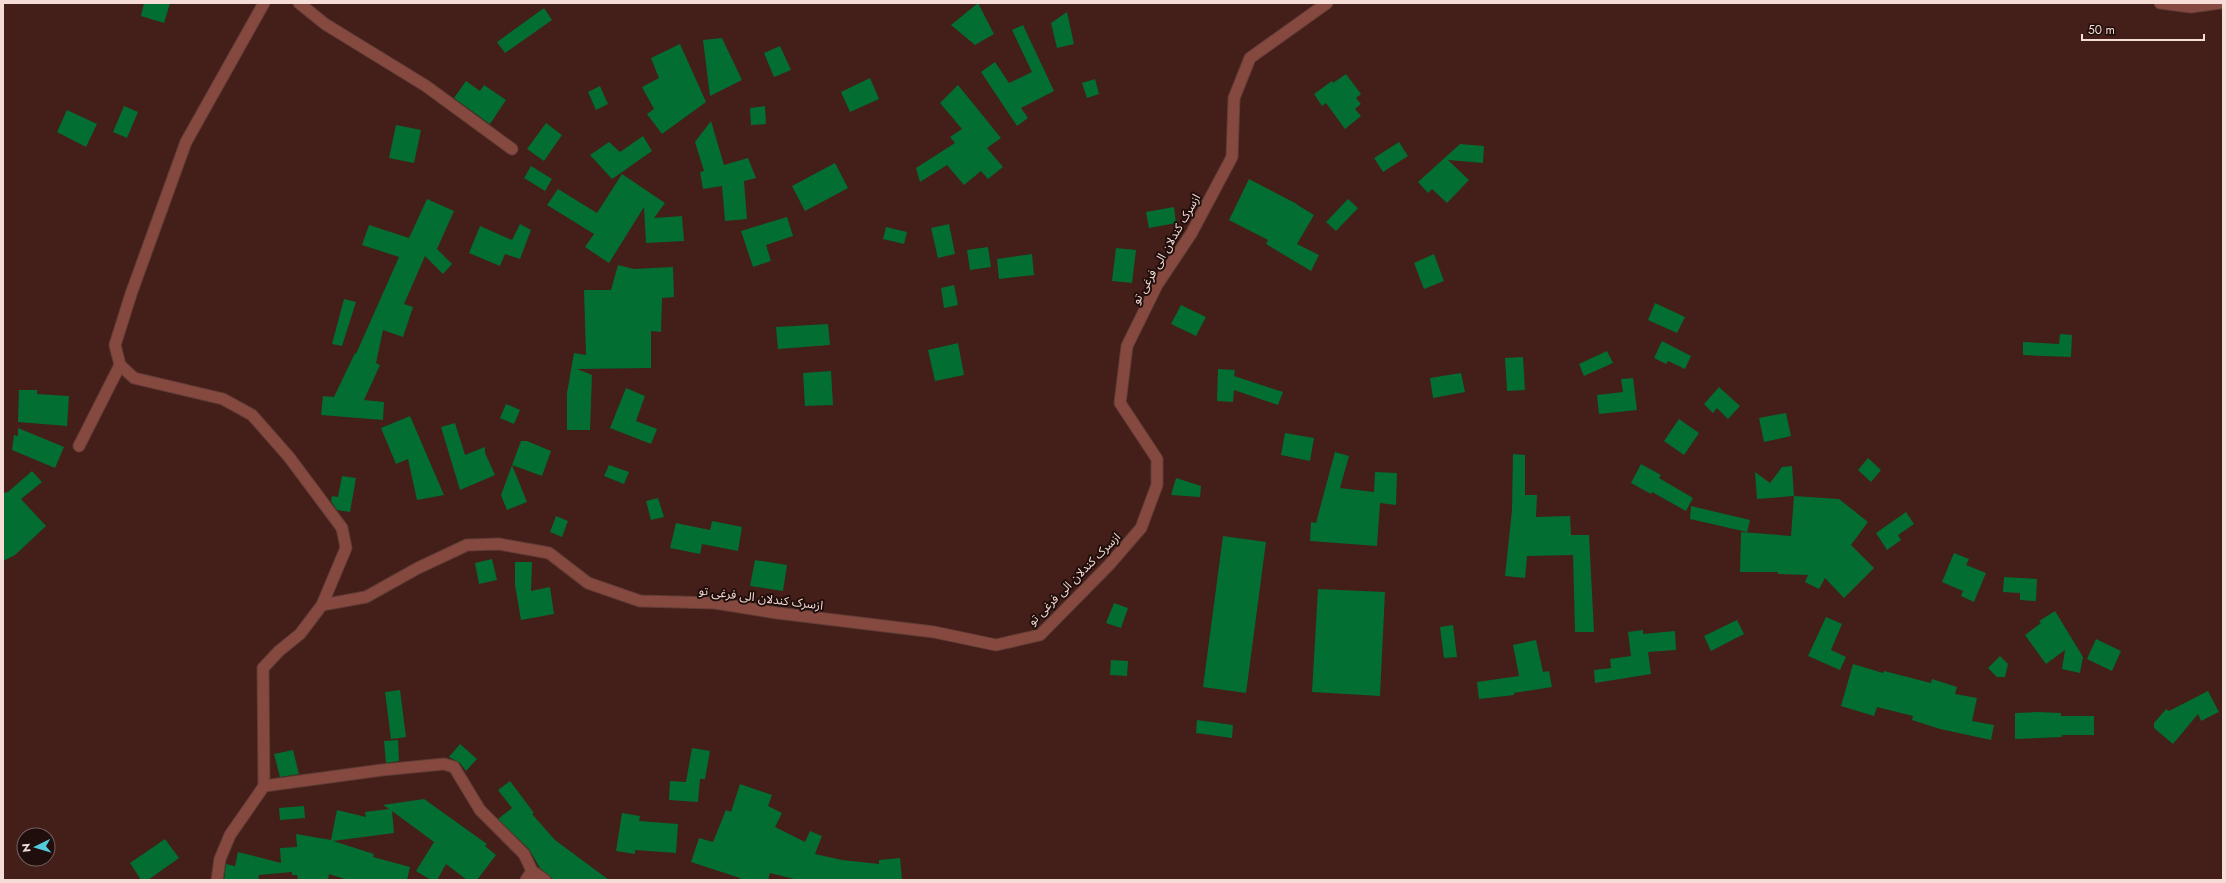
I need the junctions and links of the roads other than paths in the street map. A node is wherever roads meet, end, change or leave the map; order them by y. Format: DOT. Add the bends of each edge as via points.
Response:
graph roads {
  1 [pos="264,3"];
  2 [pos="299,3"];
  3 [pos="1327,3"];
  4 [pos="2160,3"];
  5 [pos="2220,3"];
  6 [pos="512,149"];
  7 [pos="120,365"];
  8 [pos="79,446"];
  9 [pos="322,605"];
  10 [pos="264,786"];
  11 [pos="529,875"];
  12 [pos="217,880"];
  13 [pos="545,880"];
  1 -- 7 [label="street" via="186,142 115,345"];
  2 -- 6 [label="street" via="325,24 426,86"];
  3 -- 9 [label="street, ازسرک کندلان الی فرغی تو" via="1250,58 1234,98 1232,157 1191,234 1158,285 1127,346 1120,403 1157,459 1157,485 1141,528 1109,565 1040,635 996,645 934,632 777,614 715,602 640,601 588,583 549,553 499,544 467,545 366,596"];
  4 -- 5 [label="street" via="2191,7"];
  7 -- 8 [label="street"];
  7 -- 9 [label="street" via="134,378 223,399 252,415 290,457 342,528 346,548"];
  9 -- 10 [label="street" via="300,634 263,668"];
  10 -- 11 [label="street" via="382,770 444,764 454,767 480,810 524,854"];
  10 -- 12 [label="street" via="230,835 220,859"];
  11 -- 13 [label="street"];
}
